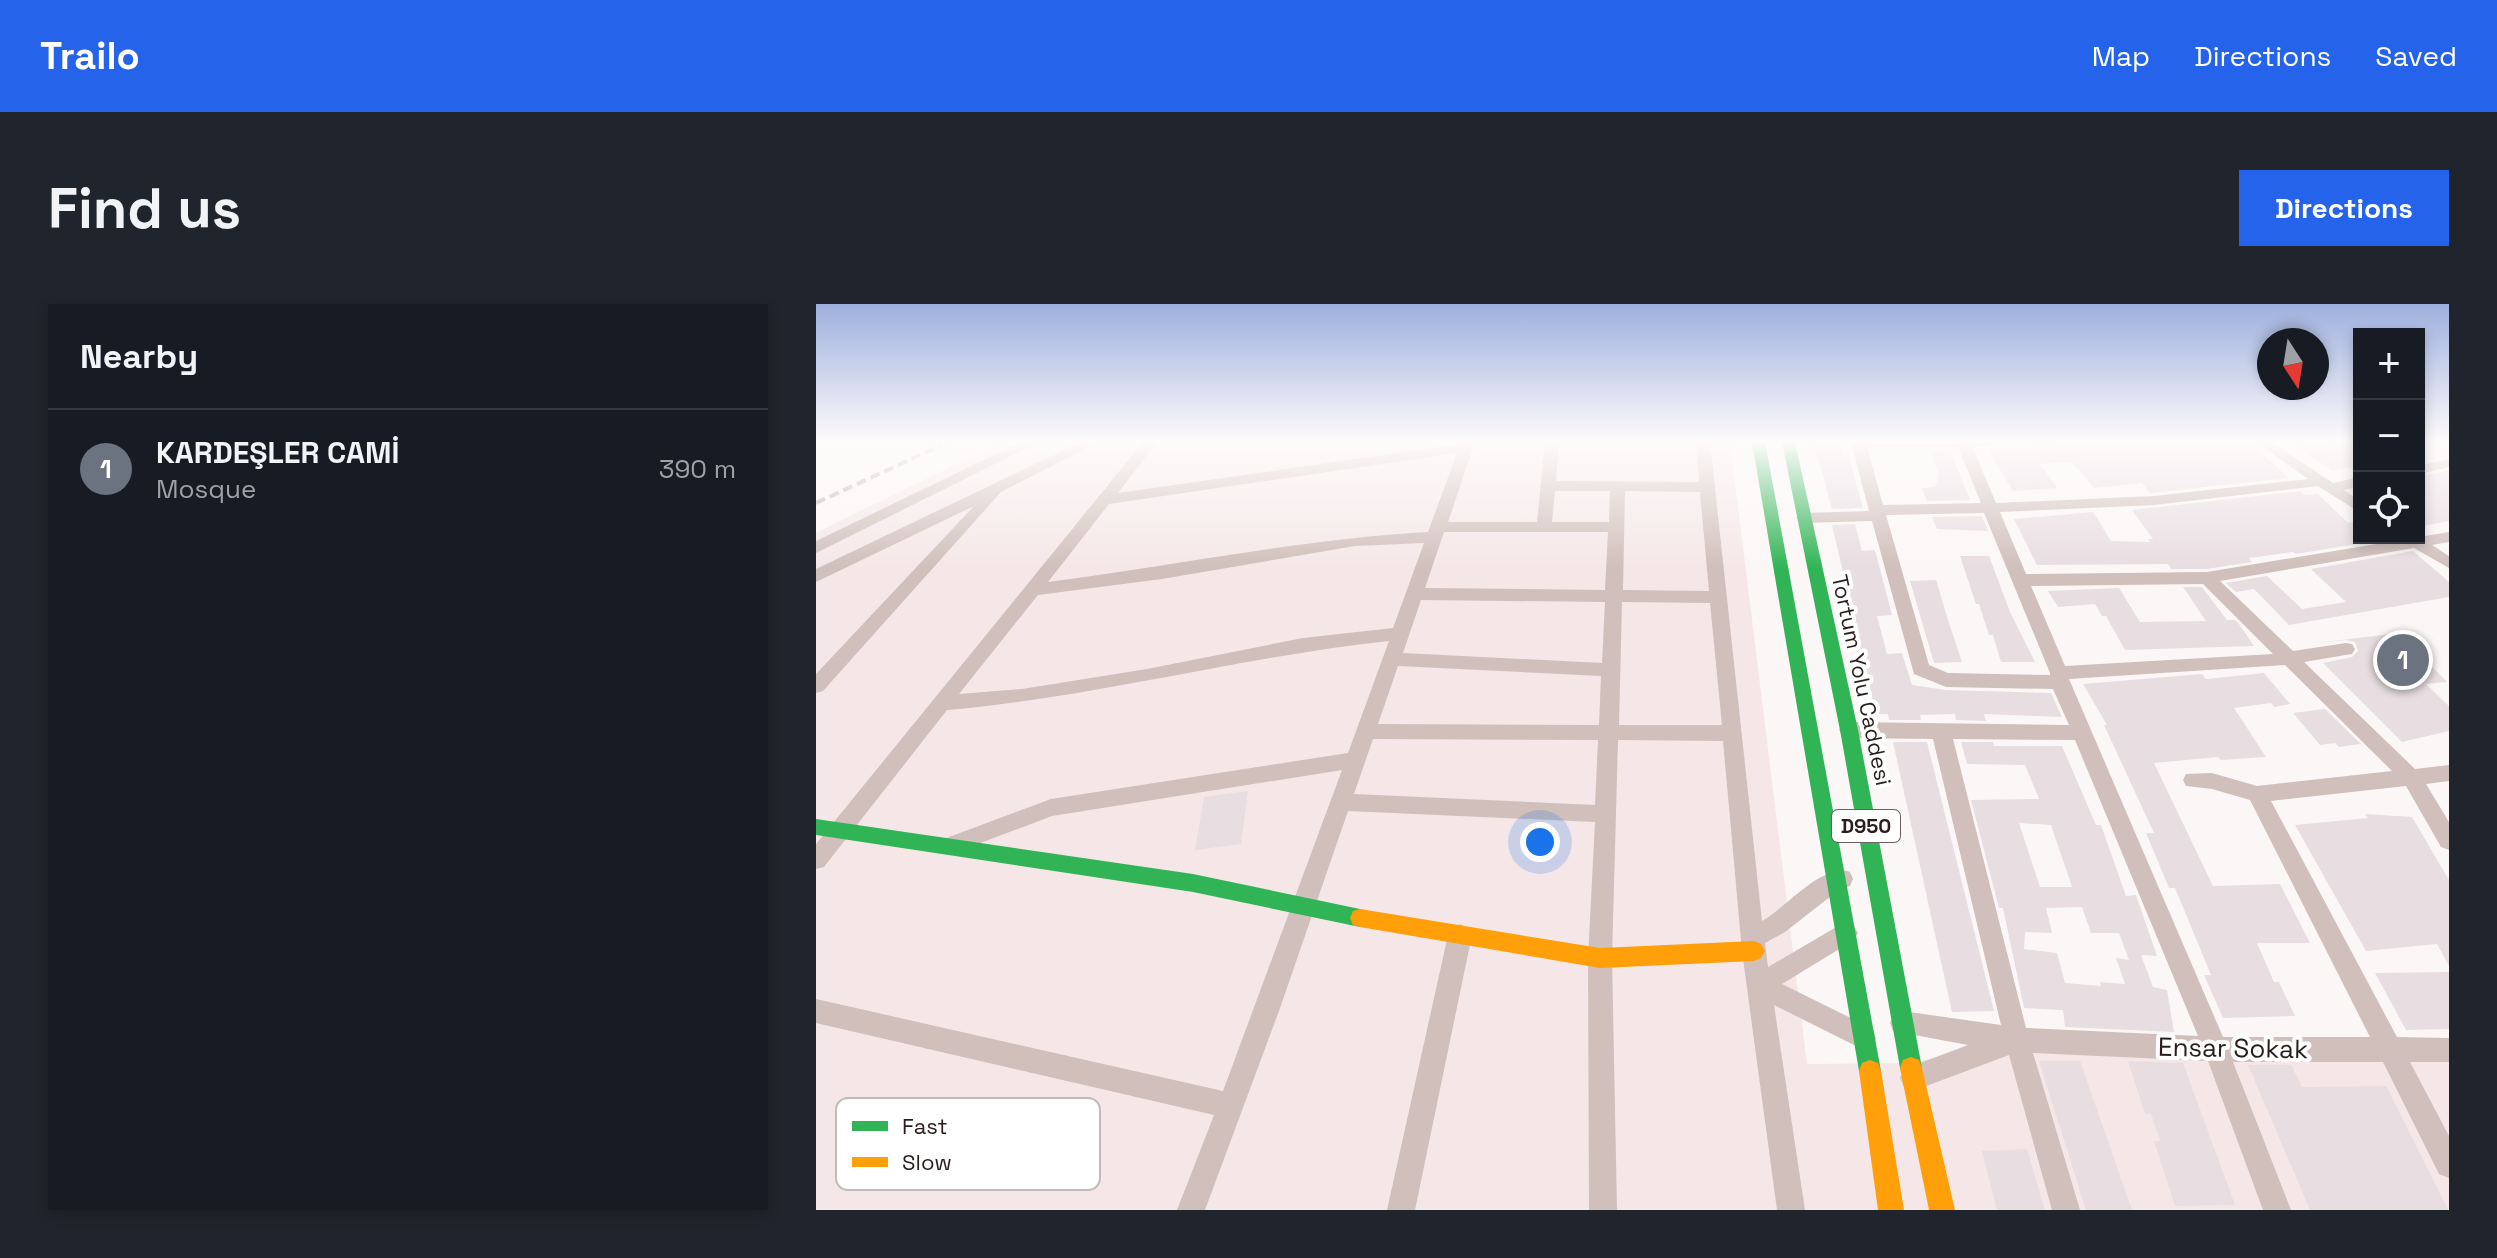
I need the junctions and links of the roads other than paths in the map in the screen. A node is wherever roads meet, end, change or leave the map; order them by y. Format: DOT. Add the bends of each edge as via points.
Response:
graph roads {
  1 [pos="946,484"];
  2 [pos="1002,484"];
  3 [pos="1114,484"];
  4 [pos="1203,484"];
  5 [pos="1452,484"];
  6 [pos="1766,484"];
  7 [pos="1797,484"];
  8 [pos="1869,484"];
  9 [pos="1981,484"];
  10 [pos="2332,484"];
  11 [pos="2324,485"];
  12 [pos="1548,486"];
  13 [pos="1618,486"];
  14 [pos="1707,487"];
  15 [pos="1101,500"];
  16 [pos="2353,503"];
  17 [pos="1991,508"];
  18 [pos="1877,513"];
  19 [pos="1804,518"];
  20 [pos="1544,527"];
  21 [pos="1617,527"];
  22 [pos="1436,532"];
  23 [pos="2449,537"];
  24 [pos="2425,539"];
  25 [pos="2390,544"];
  26 [pos="2418,544"];
  27 [pos="816,548"];
  28 [pos="2449,563"];
  29 [pos="816,576"];
  30 [pos="2207,578"];
  31 [pos="2022,580"];
  32 [pos="1029,590"];
  33 [pos="1412,594"];
  34 [pos="1615,597"];
  35 [pos="1718,597"];
  36 [pos="1398,634"];
  37 [pos="2346,649"];
  38 [pos="2290,658"];
  39 [pos="1390,659"];
  40 [pos="1612,670"];
  41 [pos="2059,677"];
  42 [pos="816,686"];
  43 [pos="940,703"];
  44 [pos="1849,730"];
  45 [pos="1941,730"];
  46 [pos="1364,731"];
  47 [pos="1609,732"];
  48 [pos="1732,733"];
  49 [pos="2083,733"];
  50 [pos="1354,760"];
  51 [pos="2449,773"];
  52 [pos="2413,779"];
  53 [pos="2193,780"];
  54 [pos="2257,794"];
  55 [pos="1340,802"];
  56 [pos="1606,814"];
  57 [pos="816,827"];
  58 [pos="839,832"];
  59 [pos="2449,841"];
  60 [pos="945,847"];
  61 [pos="816,860"];
  62 [pos="1836,879"];
  63 [pos="1876,879"];
  64 [pos="1303,908"];
  65 [pos="1846,933"];
  66 [pos="1460,935"];
  67 [pos="1753,944"];
  68 [pos="1600,958"];
  69 [pos="1759,985"];
  70 [pos="816,1011"];
  71 [pos="1902,1023"];
  72 [pos="1864,1038"];
  73 [pos="2017,1040"];
  74 [pos="2216,1049"];
  75 [pos="2391,1050"];
  76 [pos="2449,1050"];
  77 [pos="1913,1078"];
  78 [pos="1231,1106"];
  79 [pos="2449,1164"];
  80 [pos="1191,1210"];
  81 [pos="1401,1210"];
  82 [pos="1603,1210"];
  83 [pos="1791,1210"];
  84 [pos="1891,1210"];
  85 [pos="1942,1210"];
  86 [pos="2066,1210"];
  87 [pos="2277,1210"];
  1 -- 27 [label="street"];
  2 -- 29 [label="street"];
  2 -- 42 [label="street"];
  3 -- 15 [label="street"];
  4 -- 15 [label="street"];
  5 -- 22 [label="street"];
  6 -- 62 [label="main road, D950"];
  7 -- 19 [label="main road, Tortum Yolu Caddesi / D950"];
  8 -- 18 [label="street"];
  9 -- 17 [label="street"];
  10 -- 11 [label="street"];
  11 -- 16 [label="street"];
  11 -- 17 [label="street"];
  12 -- 13 [label="street"];
  12 -- 20 [label="street"];
  13 -- 14 [label="street"];
  13 -- 21 [label="street"];
  14 -- 35 [label="street"];
  15 -- 32 [label="street"];
  17 -- 18 [label="street"];
  17 -- 31 [label="street"];
  18 -- 19 [label="street"];
  18 -- 41 [label="street" via="1921,669 1946,680"];
  19 -- 44 [label="main road, Tortum Yolu Caddesi / D950"];
  20 -- 21 [label="street"];
  20 -- 22 [label="street"];
  21 -- 34 [label="street"];
  22 -- 32 [label="street"];
  22 -- 33 [label="street"];
  23 -- 24 [label="street"];
  25 -- 30 [label="street"];
  26 -- 28 [label="street"];
  30 -- 31 [label="street"];
  30 -- 38 [label="street"];
  31 -- 41 [label="street"];
  32 -- 43 [label="street"];
  33 -- 34 [label="street"];
  33 -- 36 [label="street"];
  34 -- 35 [label="street"];
  34 -- 40 [label="street"];
  35 -- 48 [label="street"];
  36 -- 39 [label="street"];
  36 -- 43 [label="street" via="1303,644 1022,696"];
  37 -- 38 [label="street"];
  38 -- 41 [label="street"];
  38 -- 52 [label="street"];
  39 -- 40 [label="street"];
  39 -- 46 [label="street"];
  40 -- 47 [label="street"];
  41 -- 49 [label="street"];
  43 -- 58 [label="street"];
  44 -- 45 [label="street"];
  44 -- 63 [label="main road, Tortum Yolu Caddesi / D950"];
  45 -- 49 [label="street"];
  45 -- 73 [label="street"];
  46 -- 47 [label="street"];
  46 -- 50 [label="street"];
  47 -- 48 [label="street"];
  47 -- 56 [label="street"];
  48 -- 67 [label="street"];
  49 -- 74 [label="street"];
  50 -- 55 [label="street"];
  50 -- 60 [label="street" via="1051,808"];
  51 -- 52 [label="street"];
  52 -- 54 [label="street"];
  52 -- 59 [label="street"];
  53 -- 54 [label="street"];
  54 -- 75 [label="street"];
  55 -- 56 [label="street"];
  55 -- 64 [label="street"];
  56 -- 68 [label="street"];
  57 -- 58 [label="main road"];
  58 -- 60 [label="main road"];
  58 -- 61 [label="street"];
  60 -- 64 [label="main road" via="1193,883"];
  62 -- 63 [label="street"];
  62 -- 65 [label="main road, D950"];
  62 -- 67 [label="street"];
  63 -- 71 [label="main road, Tortum Yolu Caddesi / D950"];
  64 -- 66 [label="main road"];
  64 -- 78 [label="street"];
  65 -- 69 [label="street"];
  65 -- 72 [label="main road, D950"];
  66 -- 68 [label="main road"];
  66 -- 81 [label="street"];
  67 -- 68 [label="main road"];
  67 -- 69 [label="street"];
  68 -- 82 [label="street"];
  69 -- 72 [label="street"];
  69 -- 83 [label="street"];
  70 -- 78 [label="street"];
  71 -- 73 [label="street, Ensar Sokak"];
  71 -- 77 [label="main road, Tortum Yolu Caddesi / D950"];
  72 -- 84 [label="main road, D950"];
  73 -- 74 [label="street, Ensar Sokak"];
  73 -- 77 [label="street"];
  73 -- 86 [label="street"];
  74 -- 75 [label="street, Ensar Sokak"];
  74 -- 87 [label="street"];
  75 -- 76 [label="street, Ensar Sokak"];
  75 -- 79 [label="street"];
  77 -- 85 [label="main road, Tortum Yolu Caddesi / D950"];
  78 -- 80 [label="street"];
}
